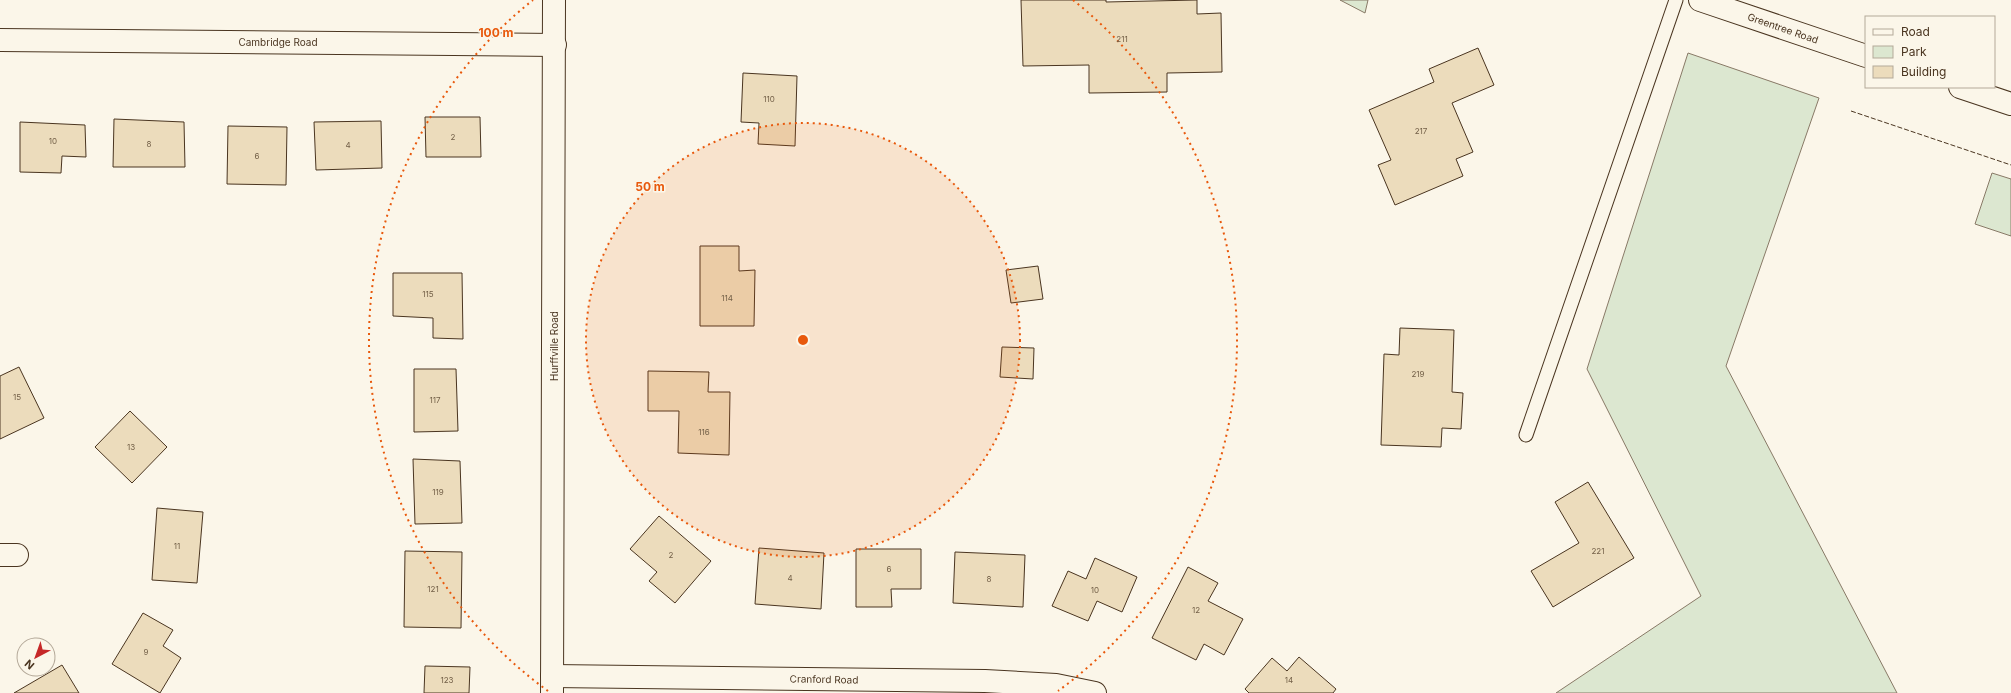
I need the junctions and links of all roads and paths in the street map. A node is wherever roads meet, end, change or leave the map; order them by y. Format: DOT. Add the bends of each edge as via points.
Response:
graph roads {
  1 [pos="554,0"];
  2 [pos="1676,0"];
  3 [pos="1700,0"];
  4 [pos="0,40"];
  5 [pos="555,45"];
  6 [pos="1865,56"];
  7 [pos="1963,88"];
  8 [pos="2011,104"];
  9 [pos="1526,435"];
  10 [pos="552,684"];
  11 [pos="1095,693"];
  1 -- 5 [label="street, Hurffville Road"];
  2 -- 9 [label="lane"];
  3 -- 6 [label="street, Greentree Road"];
  4 -- 5 [label="street, Cambridge Road"];
  5 -- 10 [label="street, Hurffville Road"];
  7 -- 8 [label="street"];
  10 -- 11 [label="street, Cranford Road" via="984,681 1056,685"];
}
